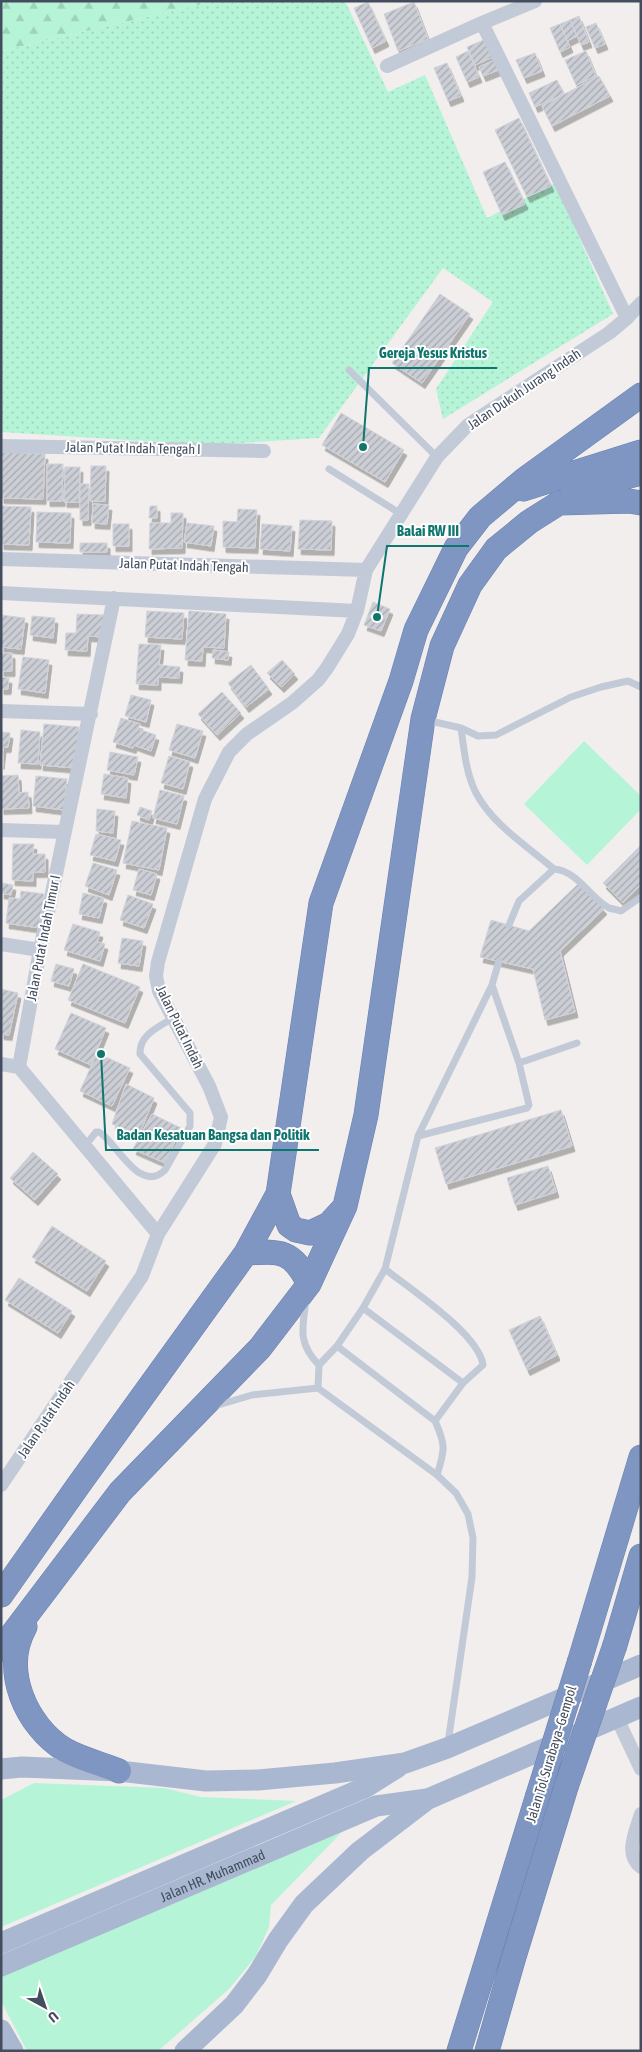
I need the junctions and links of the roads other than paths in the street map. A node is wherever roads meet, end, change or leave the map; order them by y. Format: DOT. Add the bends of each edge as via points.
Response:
graph roads {
  1 [pos="535,1"];
  2 [pos="482,23"];
  3 [pos="387,66"];
  4 [pos="641,303"];
  5 [pos="627,318"];
  6 [pos="348,370"];
  7 [pos="641,395"];
  8 [pos="1,446"];
  9 [pos="264,451"];
  10 [pos="641,452"];
  11 [pos="437,456"];
  12 [pos="330,469"];
  13 [pos="641,473"];
  14 [pos="510,494"];
  15 [pos="560,503"];
  16 [pos="641,503"];
  17 [pos="401,514"];
  18 [pos="1,559"];
  19 [pos="366,570"];
  20 [pos="1,593"];
  21 [pos="114,598"];
  22 [pos="357,611"];
  23 [pos="641,687"];
  24 [pos="1,711"];
  25 [pos="91,714"];
  26 [pos="424,719"];
  27 [pos="461,728"];
  28 [pos="1,830"];
  29 [pos="65,832"];
  30 [pos="554,869"];
  31 [pos="641,897"];
  32 [pos="509,925"];
  33 [pos="1,944"];
  34 [pos="40,950"];
  35 [pos="499,961"];
  36 [pos="492,985"];
  37 [pos="173,1018"];
  38 [pos="577,1043"];
  39 [pos="519,1063"];
  40 [pos="1,1064"];
  41 [pos="19,1067"];
  42 [pos="418,1136"];
  43 [pos="84,1146"];
  44 [pos="278,1194"];
  45 [pos="345,1206"];
  46 [pos="158,1234"];
  47 [pos="246,1253"];
  48 [pos="385,1269"];
  49 [pos="309,1285"];
  50 [pos="363,1308"];
  51 [pos="337,1346"];
  52 [pos="319,1365"];
  53 [pos="463,1383"];
  54 [pos="318,1388"];
  55 [pos="198,1412"];
  56 [pos="435,1420"];
  57 [pos="641,1457"];
  58 [pos="437,1475"];
  59 [pos="3,1479"];
  60 [pos="641,1556"];
  61 [pos="47,1589"];
  62 [pos="1,1595"];
  63 [pos="1,1650"];
  64 [pos="641,1665"];
  65 [pos="641,1707"];
  66 [pos="617,1718"];
  67 [pos="447,1748"];
  68 [pos="405,1763"];
  69 [pos="22,1767"];
  70 [pos="1,1769"];
  71 [pos="641,1769"];
  72 [pos="119,1771"];
  73 [pos="1,1774"];
  74 [pos="428,1799"];
  75 [pos="641,1814"];
  76 [pos="641,1867"];
  77 [pos="1,1943"];
  78 [pos="1,1966"];
  79 [pos="1,2030"];
  80 [pos="13,2051"];
  81 [pos="185,2051"];
  82 [pos="459,2051"];
  83 [pos="487,2051"];
  1 -- 2 [label="street"];
  2 -- 3 [label="street"];
  2 -- 5 [label="street"];
  4 -- 5 [label="street, Jalan Dukuh Jurang Indah"];
  5 -- 11 [label="street, Jalan Dukuh Jurang Indah" via="468,425"];
  6 -- 11 [label="lane"];
  7 -- 14 [label="highway" via="525,479"];
  8 -- 9 [label="street, Jalan Putat Indah Tengah I"];
  10 -- 14 [label="highway"];
  11 -- 17 [label="street, Jalan Dukuh Jurang Indah"];
  12 -- 17 [label="lane"];
  13 -- 15 [label="highway" via="606,482"];
  14 -- 44 [label="highway" via="480,517 456,548 434,591 416,630 401,681 321,903"];
  15 -- 16 [label="highway"];
  15 -- 26 [label="highway" via="529,522 496,549 470,585 442,646"];
  17 -- 19 [label="street, Jalan Dukuh Jurang Indah"];
  18 -- 19 [label="street, Jalan Putat Indah Tengah"];
  19 -- 22 [label="street, Jalan Putat Indah"];
  20 -- 21 [label="street"];
  21 -- 22 [label="street"];
  21 -- 25 [label="street, Jalan Putat Indah Timur I"];
  22 -- 37 [label="street, Jalan Putat Indah" via="348,634 318,680 247,734 229,752 205,798 156,976 159,991"];
  23 -- 27 [label="lane" via="628,681 601,687 571,697 496,735 478,736"];
  24 -- 25 [label="street"];
  25 -- 29 [label="street, Jalan Putat Indah Timur I"];
  26 -- 27 [label="lane"];
  26 -- 45 [label="highway" via="366,1115"];
  27 -- 30 [label="lane" via="467,768 476,793 497,821"];
  28 -- 29 [label="street"];
  29 -- 34 [label="street, Jalan Putat Indah Timur I"];
  30 -- 31 [label="lane" via="571,874 610,908 621,911"];
  30 -- 32 [label="lane" via="519,901"];
  33 -- 34 [label="street"];
  34 -- 41 [label="street, Jalan Putat Indah Timur I"];
  35 -- 36 [label="lane"];
  36 -- 39 [label="lane"];
  36 -- 42 [label="lane"];
  37 -- 43 [label="lane" via="150,1033 140,1046 140,1054 190,1113 190,1126 165,1170 153,1178 143,1175 99,1132"];
  37 -- 46 [label="street, Jalan Putat Indah" via="209,1086 221,1117 215,1144"];
  38 -- 39 [label="lane"];
  39 -- 42 [label="lane" via="528,1108"];
  40 -- 41 [label="street"];
  41 -- 43 [label="street"];
  42 -- 48 [label="lane"];
  43 -- 46 [label="street"];
  44 -- 45 [label="highway" via="289,1225 310,1234 329,1224"];
  44 -- 47 [label="highway"];
  45 -- 49 [label="highway"];
  46 -- 59 [label="street, Jalan Putat Indah" via="142,1276"];
  47 -- 49 [label="highway" via="276,1251 290,1257 302,1270"];
  47 -- 62 [label="highway"];
  48 -- 50 [label="lane"];
  48 -- 53 [label="lane" via="472,1340 482,1356 483,1365"];
  49 -- 52 [label="lane" via="302,1340"];
  49 -- 55 [label="highway" via="260,1348"];
  50 -- 51 [label="lane"];
  50 -- 53 [label="lane"];
  51 -- 52 [label="lane"];
  51 -- 56 [label="lane"];
  52 -- 54 [label="lane"];
  53 -- 56 [label="lane"];
  54 -- 55 [label="lane" via="252,1394"];
  54 -- 58 [label="lane"];
  55 -- 61 [label="highway" via="120,1492"];
  56 -- 58 [label="lane" via="445,1450"];
  57 -- 82 [label="highway, Jalan Tol Surabaya–Gempol, bridge"];
  58 -- 67 [label="lane" via="456,1493 468,1514 473,1538 472,1577"];
  60 -- 83 [label="highway, Jalan Tol Surabaya–Gempol, bridge" via="615,1645 566,1787"];
  61 -- 63 [label="highway"];
  61 -- 72 [label="highway" via="22,1633 15,1662 16,1680 23,1701 43,1733 66,1750"];
  64 -- 67 [label="main road"];
  65 -- 66 [label="main road"];
  66 -- 71 [label="street"];
  66 -- 74 [label="main road"];
  67 -- 68 [label="main road"];
  68 -- 72 [label="main road" via="258,1780 206,1781"];
  68 -- 77 [label="main road, Jalan HR. Muhammad" via="366,1787"];
  69 -- 70 [label="main road"];
  69 -- 72 [label="main road"];
  69 -- 73 [label="main road"];
  74 -- 78 [label="main road, Jalan HR. Muhammad" via="376,1806"];
  74 -- 81 [label="main road" via="360,1850 304,1904 234,2005"];
  75 -- 76 [label="street" via="631,1852"];
  79 -- 80 [label="main road"];
}
